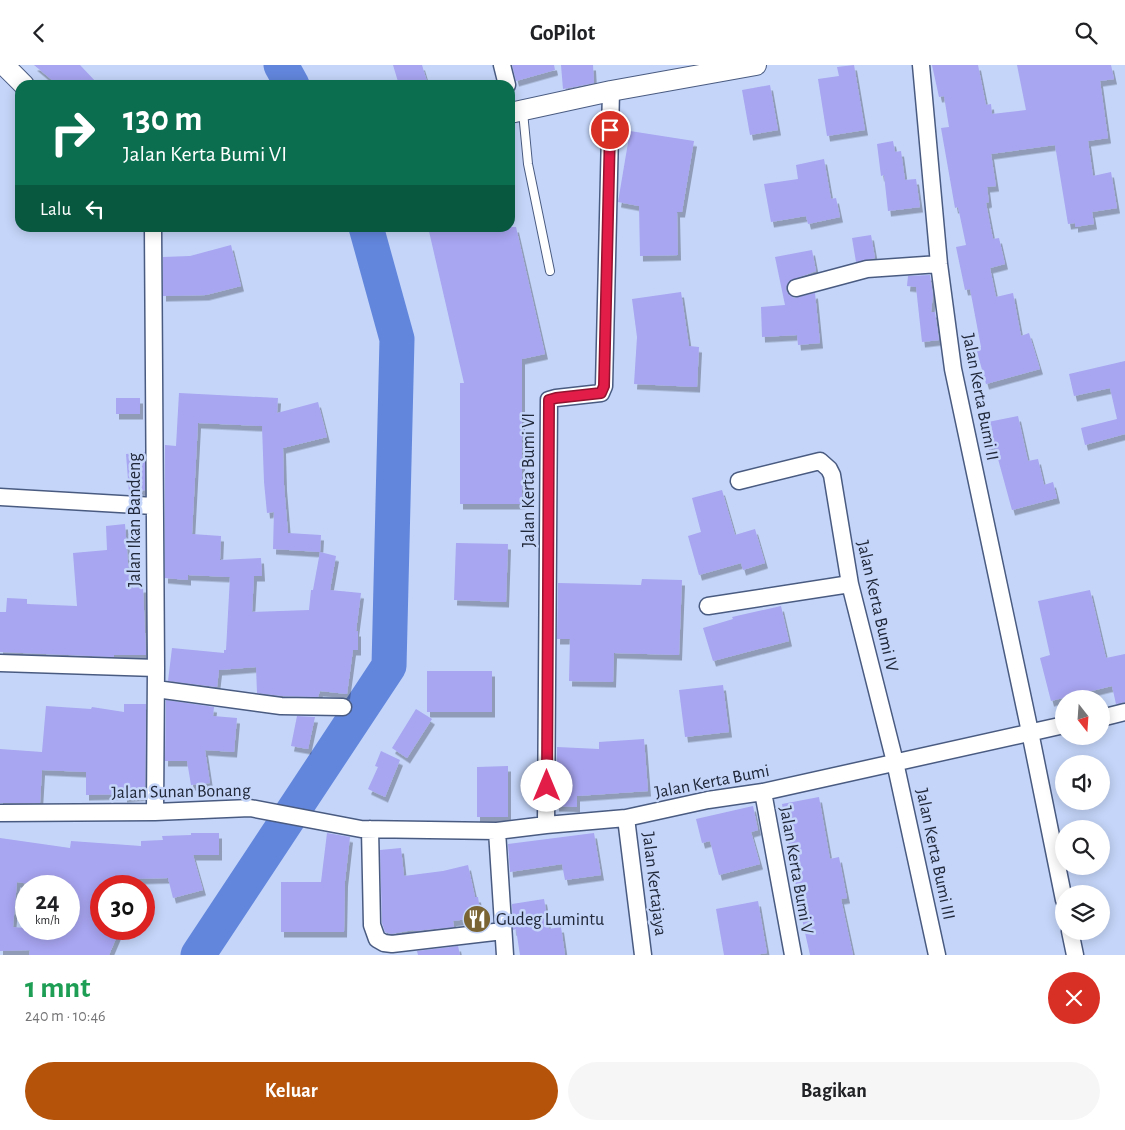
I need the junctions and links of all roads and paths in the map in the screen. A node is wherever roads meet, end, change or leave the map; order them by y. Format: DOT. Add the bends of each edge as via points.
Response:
graph roads {
  1 [pos="4,65"];
  2 [pos="502,65"];
  3 [pos="756,65"];
  4 [pos="921,65"];
  5 [pos="694,71"];
  6 [pos="19,80"];
  7 [pos="505,80"];
  8 [pos="611,91"];
  9 [pos="515,109"];
  10 [pos="515,113"];
  11 [pos="153,232"];
  12 [pos="940,264"];
  13 [pos="550,271"];
  14 [pos="796,288"];
  15 [pos="739,481"];
  16 [pos="0,497"];
  17 [pos="154,506"];
  18 [pos="850,584"];
  19 [pos="708,606"];
  20 [pos="0,663"];
  21 [pos="156,668"];
  22 [pos="156,689"];
  23 [pos="343,707"];
  24 [pos="1125,713"];
  25 [pos="1110,716"];
  26 [pos="1055,727"];
  27 [pos="1030,732"];
  28 [pos="895,762"];
  29 [pos="762,792"];
  30 [pos="155,812"];
  31 [pos="0,813"];
  32 [pos="626,818"];
  33 [pos="546,825"];
  34 [pos="366,829"];
  35 [pos="497,831"];
  36 [pos="1061,885"];
  37 [pos="503,931"];
  38 [pos="1072,940"];
  39 [pos="505,955"];
  40 [pos="643,955"];
  41 [pos="793,955"];
  42 [pos="937,955"];
  43 [pos="1075,955"];
  1 -- 6 [label="street"];
  2 -- 7 [label="street"];
  3 -- 5 [label="street"];
  4 -- 12 [label="street, Jalan Kerta Bumi II"];
  5 -- 8 [label="street"];
  8 -- 9 [label="street"];
  8 -- 33 [label="street, Jalan Kerta Bumi VI" via="604,386 601,393 549,400"];
  10 -- 13 [label="lane"];
  11 -- 17 [label="street, Jalan Ikan Bandeng"];
  12 -- 14 [label="street" via="867,269"];
  12 -- 27 [label="street, Jalan Kerta Bumi II" via="953,369"];
  15 -- 18 [label="street, Jalan Kerta Bumi IV" via="820,461 829,469"];
  16 -- 17 [label="street"];
  17 -- 21 [label="street, Jalan Ikan Bandeng"];
  18 -- 19 [label="street"];
  18 -- 28 [label="street, Jalan Kerta Bumi IV"];
  20 -- 21 [label="street"];
  21 -- 22 [label="street, Jalan Ikan Bandeng"];
  22 -- 23 [label="street" via="281,706"];
  22 -- 30 [label="street, Jalan Ikan Bandeng"];
  24 -- 25 [label="street"];
  26 -- 27 [label="street, Jalan Kerta Bumi"];
  27 -- 28 [label="street, Jalan Kerta Bumi"];
  27 -- 36 [label="street, Jalan Kerta Bumi II"];
  28 -- 29 [label="street, Jalan Kerta Bumi"];
  28 -- 42 [label="street, Jalan Kerta Bumi III"];
  29 -- 32 [label="street, Jalan Kerta Bumi"];
  29 -- 41 [label="street, Jalan Kerta Bumi V"];
  30 -- 31 [label="street, Jalan Sunan Bonang"];
  30 -- 34 [label="street, Jalan Sunan Bonang" via="250,808"];
  32 -- 33 [label="street, Jalan Kerta Bumi"];
  32 -- 40 [label="street, Jalan Kertajaya"];
  33 -- 35 [label="street, Jalan Kerta Bumi"];
  34 -- 35 [label="street, Jalan Kerta Bumi"];
  34 -- 37 [label="street" via="372,925 377,939 392,944"];
  35 -- 37 [label="street"];
  37 -- 39 [label="street"];
  38 -- 43 [label="street"];
}
